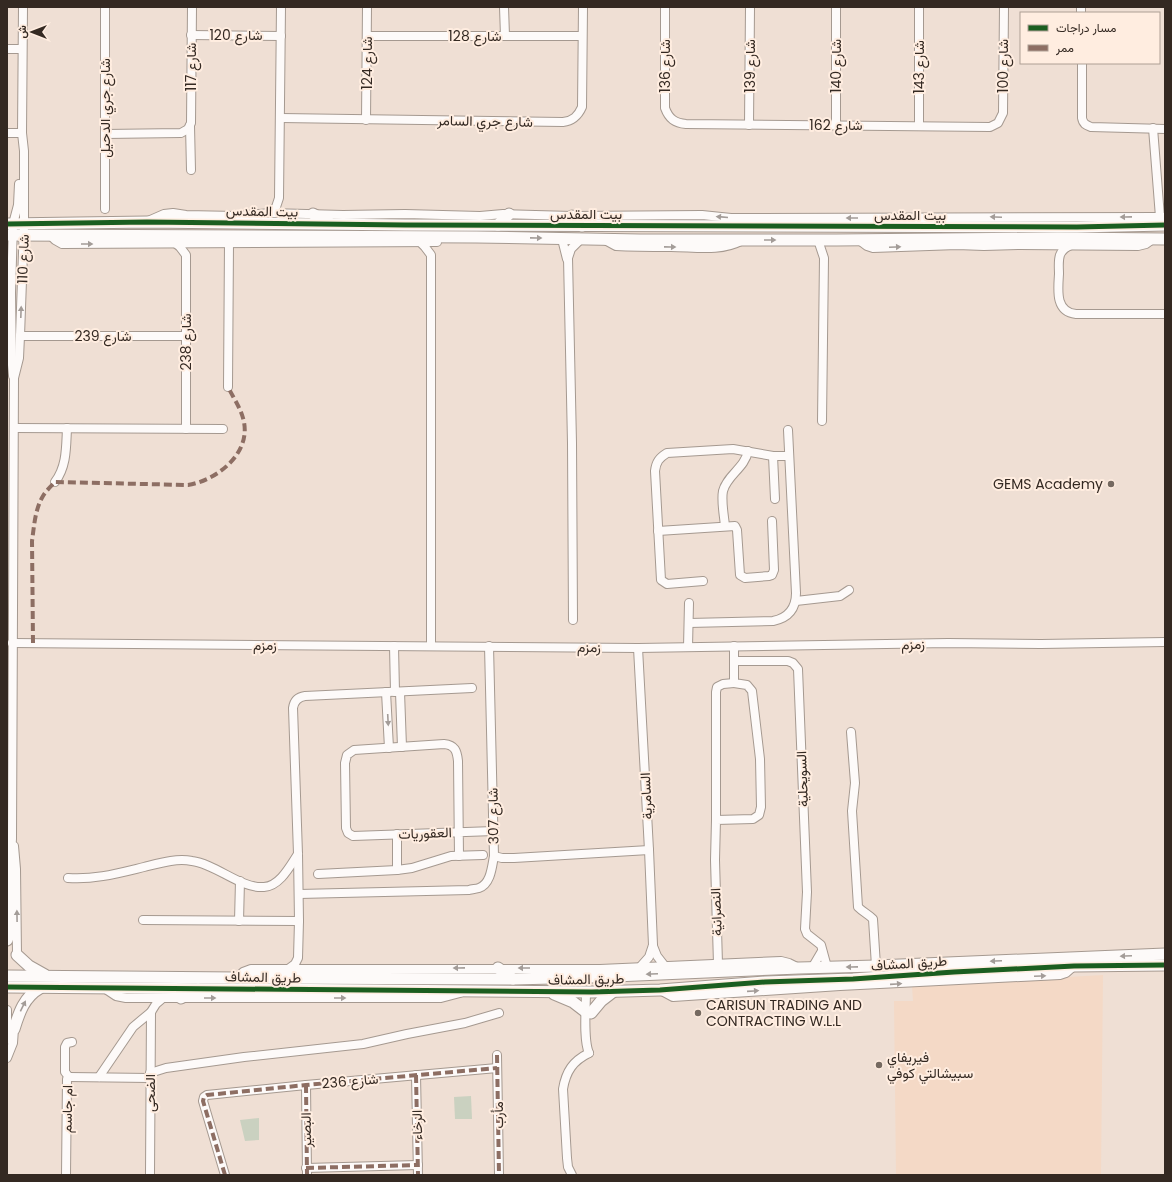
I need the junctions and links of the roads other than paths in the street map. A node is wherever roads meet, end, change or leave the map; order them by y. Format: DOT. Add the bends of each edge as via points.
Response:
graph roads {
  1 [pos="23,7"];
  2 [pos="105,7"];
  3 [pos="192,7"];
  4 [pos="281,7"];
  5 [pos="367,7"];
  6 [pos="504,7"];
  7 [pos="582,7"];
  8 [pos="666,7"];
  9 [pos="750,7"];
  10 [pos="836,7"];
  11 [pos="919,7"];
  12 [pos="1004,7"];
  13 [pos="191,35"];
  14 [pos="281,36"];
  15 [pos="367,36"];
  16 [pos="504,36"];
  17 [pos="582,36"];
  18 [pos="7,49"];
  19 [pos="22,49"];
  20 [pos="1082,64"];
  21 [pos="281,118"];
  22 [pos="366,120"];
  23 [pos="674,121"];
  24 [pos="998,123"];
  25 [pos="749,125"];
  26 [pos="836,125"];
  27 [pos="919,126"];
  28 [pos="1152,128"];
  29 [pos="187,129"];
  30 [pos="1165,129"];
  31 [pos="7,133"];
  32 [pos="105,134"];
  33 [pos="22,136"];
  34 [pos="191,170"];
  35 [pos="279,198"];
  36 [pos="105,209"];
  37 [pos="270,213"];
  38 [pos="291,214"];
  39 [pos="313,214"];
  40 [pos="509,214"];
  41 [pos="572,216"];
  42 [pos="1164,220"];
  43 [pos="147,222"];
  44 [pos="334,224"];
  45 [pos="498,225"];
  46 [pos="582,226"];
  47 [pos="662,226"];
  48 [pos="909,227"];
  49 [pos="15,230"];
  50 [pos="51,236"];
  51 [pos="510,238"];
  52 [pos="562,238"];
  53 [pos="581,239"];
  54 [pos="1153,239"];
  55 [pos="1165,239"];
  56 [pos="392,240"];
  57 [pos="818,240"];
  58 [pos="836,240"];
  59 [pos="859,240"];
  60 [pos="420,242"];
  61 [pos="441,242"];
  62 [pos="175,243"];
  63 [pos="200,243"];
  64 [pos="229,243"];
  65 [pos="1050,245"];
  66 [pos="1071,245"];
  67 [pos="186,255"];
  68 [pos="431,255"];
  69 [pos="1059,257"];
  70 [pos="824,258"];
  71 [pos="568,263"];
  72 [pos="1165,314"];
  73 [pos="20,336"];
  74 [pos="186,336"];
  75 [pos="14,378"];
  76 [pos="228,387"];
  77 [pos="822,421"];
  78 [pos="14,428"];
  79 [pos="67,428"];
  80 [pos="186,428"];
  81 [pos="223,429"];
  82 [pos="788,430"];
  83 [pos="748,451"];
  84 [pos="773,456"];
  85 [pos="789,456"];
  86 [pos="56,482"];
  87 [pos="775,499"];
  88 [pos="772,521"];
  89 [pos="725,526"];
  90 [pos="658,531"];
  91 [pos="703,580"];
  92 [pos="849,590"];
  93 [pos="796,601"];
  94 [pos="688,603"];
  95 [pos="573,620"];
  96 [pos="688,623"];
  97 [pos="1165,642"];
  98 [pos="12,643"];
  99 [pos="394,646"];
  100 [pos="431,646"];
  101 [pos="489,646"];
  102 [pos="734,646"];
  103 [pos="688,647"];
  104 [pos="638,648"];
  105 [pos="734,662"];
  106 [pos="734,683"];
  107 [pos="472,688"];
  108 [pos="393,692"];
  109 [pos="851,732"];
  110 [pos="402,747"];
  111 [pos="389,748"];
  112 [pos="10,795"];
  113 [pos="716,820"];
  114 [pos="458,832"];
  115 [pos="494,832"];
  116 [pos="397,834"];
  117 [pos="12,839"];
  118 [pos="649,850"];
  119 [pos="298,854"];
  120 [pos="483,855"];
  121 [pos="459,856"];
  122 [pos="494,856"];
  123 [pos="397,870"];
  124 [pos="318,874"];
  125 [pos="68,878"];
  126 [pos="240,881"];
  127 [pos="299,894"];
  128 [pos="143,920"];
  129 [pos="239,921"];
  130 [pos="299,922"];
  131 [pos="8,938"];
  132 [pos="653,945"];
  133 [pos="822,950"];
  134 [pos="1165,954"];
  135 [pos="17,955"];
  136 [pos="298,958"];
  137 [pos="718,964"];
  138 [pos="664,965"];
  139 [pos="1165,965"];
  140 [pos="641,966"];
  141 [pos="876,966"];
  142 [pos="827,967"];
  143 [pos="498,968"];
  144 [pos="799,968"];
  145 [pos="812,968"];
  146 [pos="287,970"];
  147 [pos="311,970"];
  148 [pos="7,976"];
  149 [pos="49,977"];
  150 [pos="238,978"];
  151 [pos="513,979"];
  152 [pos="7,987"];
  153 [pos="40,988"];
  154 [pos="104,988"];
  155 [pos="198,988"];
  156 [pos="465,991"];
  157 [pos="614,991"];
  158 [pos="547,992"];
  159 [pos="589,992"];
  160 [pos="138,998"];
  161 [pos="163,998"];
  162 [pos="181,998"];
  163 [pos="7,1010"];
  164 [pos="151,1012"];
  165 [pos="589,1013"];
  166 [pos="499,1014"];
  167 [pos="14,1029"];
  168 [pos="7,1040"];
  169 [pos="72,1042"];
  170 [pos="497,1055"];
  171 [pos="7,1058"];
  172 [pos="497,1068"];
  173 [pos="416,1075"];
  174 [pos="99,1076"];
  175 [pos="150,1076"];
  176 [pos="69,1077"];
  177 [pos="306,1085"];
  178 [pos="418,1165"];
  179 [pos="306,1172"];
  180 [pos="66,1175"];
  181 [pos="150,1175"];
  182 [pos="225,1175"];
  183 [pos="418,1175"];
  184 [pos="500,1175"];
  185 [pos="572,1175"];
  1 -- 19 [label="street, شارع 110"];
  2 -- 32 [label="street, شارع جري الدحيل"];
  3 -- 13 [label="street, شارع 117"];
  4 -- 14 [label="street"];
  5 -- 15 [label="street, شارع 124"];
  6 -- 16 [label="street"];
  7 -- 17 [label="street, شارع جري السامر"];
  8 -- 23 [label="street, شارع 136" via="665,108"];
  9 -- 25 [label="street, شارع 139"];
  10 -- 26 [label="street, شارع 140"];
  11 -- 27 [label="street, شارع 143"];
  12 -- 24 [label="street, شارع 100" via="1003,113"];
  13 -- 14 [label="street, شارع 120"];
  13 -- 29 [label="street, شارع 117"];
  14 -- 21 [label="street"];
  15 -- 16 [label="street, شارع 128"];
  15 -- 22 [label="street, شارع 124"];
  16 -- 17 [label="street, شارع 128"];
  17 -- 22 [label="street, شارع جري السامر" via="582,107 575,118 569,121"];
  18 -- 19 [label="street"];
  19 -- 33 [label="street, شارع 110"];
  20 -- 28 [label="street" via="1084,124 1091,127"];
  21 -- 22 [label="street, شارع جري السامر"];
  21 -- 35 [label="street"];
  23 -- 25 [label="street, شارع 162" via="686,124"];
  24 -- 27 [label="street, شارع 162" via="990,127"];
  25 -- 26 [label="street, شارع 162"];
  26 -- 27 [label="street, شارع 162"];
  28 -- 30 [label="street"];
  28 -- 42 [label="street"];
  29 -- 32 [label="street" via="177,134"];
  29 -- 34 [label="street, شارع 117"];
  31 -- 33 [label="street"];
  32 -- 36 [label="street, شارع جري الدحيل"];
  33 -- 49 [label="street, شارع 110" via="24,151"];
  35 -- 37 [label="street" via="276,207"];
  35 -- 38 [label="street"];
  37 -- 38 [label="street, بيت المقدس"];
  37 -- 43 [label="street, بيت المقدس" via="236,216 173,213"];
  38 -- 39 [label="street, بيت المقدس"];
  39 -- 40 [label="street, بيت المقدس"];
  39 -- 44 [label="street"];
  40 -- 41 [label="street, بيت المقدس"];
  40 -- 45 [label="street"];
  42 -- 41 [label="street, بيت المقدس, one-way" via="984,216"];
  41 -- 46 [label="street"];
  42 -- 48 [label="street, بيت المقدس"];
  43 -- 44 [label="street, بيت المقدس"];
  43 -- 49 [label="street, بيت المقدس"];
  44 -- 45 [label="street, بيت المقدس"];
  45 -- 46 [label="street, بيت المقدس"];
  46 -- 47 [label="street, بيت المقدس"];
  47 -- 48 [label="street, بيت المقدس"];
  47 -- 52 [label="street" via="626,232 571,233"];
  48 -- 57 [label="street" via="882,232 831,232"];
  49 -- 50 [label="street, بيت المقدس"];
  73 -- 49 [label="street, شارع 110, one-way"];
  49 -- 75 [label="street, شارع 110" via="11,293"];
  50 -- 56 [label="street, بيت المقدس"];
  50 -- 62 [label="street, بيت المقدس, one-way" via="62,244"];
  51 -- 52 [label="street, بيت المقدس, one-way"];
  51 -- 56 [label="street, بيت المقدس"];
  51 -- 61 [label="street, بيت المقدس" via="497,242"];
  52 -- 53 [label="street, بيت المقدس"];
  52 -- 71 [label="street"];
  53 -- 57 [label="street, بيت المقدس, one-way"];
  53 -- 71 [label="street" via="571,249"];
  54 -- 55 [label="street, بيت المقدس"];
  54 -- 59 [label="street, بيت المقدس"];
  54 -- 66 [label="street, بيت المقدس" via="1138,246"];
  56 -- 60 [label="street, بيت المقدس"];
  56 -- 64 [label="street, بيت المقدس"];
  57 -- 58 [label="street, بيت المقدس"];
  57 -- 70 [label="street"];
  58 -- 59 [label="street, بيت المقدس"];
  58 -- 70 [label="street" via="826,251"];
  59 -- 65 [label="street, بيت المقدس, one-way" via="873,248"];
  60 -- 61 [label="street, بيت المقدس"];
  60 -- 68 [label="street"];
  61 -- 68 [label="street"];
  62 -- 63 [label="street, بيت المقدس"];
  62 -- 67 [label="street"];
  63 -- 64 [label="street, بيت المقدس"];
  63 -- 67 [label="street"];
  64 -- 76 [label="street"];
  65 -- 66 [label="street, بيت المقدس"];
  65 -- 69 [label="street"];
  66 -- 69 [label="street" via="1063,250"];
  67 -- 74 [label="street, شارع 238"];
  68 -- 100 [label="street"];
  69 -- 72 [label="street" via="1059,300 1068,312"];
  70 -- 77 [label="street"];
  71 -- 95 [label="street"];
  73 -- 74 [label="street, شارع 239"];
  73 -- 75 [label="street, شارع 110" via="19,358"];
  74 -- 80 [label="street, شارع 238"];
  75 -- 78 [label="street, شارع 110"];
  78 -- 79 [label="street"];
  78 -- 98 [label="street, شارع 110"];
  79 -- 80 [label="street"];
  79 -- 86 [label="street" via="65,460"];
  80 -- 81 [label="street"];
  82 -- 85 [label="street"];
  83 -- 84 [label="street"];
  83 -- 89 [label="street" via="744,462 727,483 724,491"];
  83 -- 90 [label="street" via="667,453 660,457 655,471"];
  84 -- 85 [label="street"];
  84 -- 87 [label="street"];
  85 -- 93 [label="street"];
  88 -- 89 [label="street" via="774,570 769,576 742,576 737,528"];
  89 -- 90 [label="street"];
  90 -- 91 [label="street" via="661,580 667,584"];
  92 -- 93 [label="street" via="840,596"];
  93 -- 96 [label="street" via="793,609 781,620"];
  94 -- 96 [label="street"];
  96 -- 103 [label="street"];
  97 -- 102 [label="street, زمزم"];
  98 -- 99 [label="street, زمزم"];
  98 -- 112 [label="street, شارع 110"];
  99 -- 100 [label="street, زمزم"];
  99 -- 108 [label="street"];
  100 -- 101 [label="street, زمزم"];
  101 -- 104 [label="street, زمزم"];
  101 -- 115 [label="street, شارع 307"];
  102 -- 103 [label="street, زمزم"];
  102 -- 105 [label="street"];
  103 -- 104 [label="street, زمزم"];
  104 -- 118 [label="street, السامرية"];
  105 -- 106 [label="street"];
  105 -- 133 [label="street, السويحلية" via="788,661 798,670 806,884 805,926 807,934 819,943"];
  106 -- 113 [label="street, النصرانية" via="723,684 717,687 716,692"];
  106 -- 113 [label="street" via="747,685 752,691 760,759 761,807 759,815 753,819"];
  107 -- 108 [label="street"];
  108 -- 110 [label="street"];
  108 -- 111 [label="street, one-way"];
  108 -- 119 [label="street" via="305,696 294,703"];
  109 -- 141 [label="street" via="855,783 852,811 858,907 873,919"];
  110 -- 111 [label="street"];
  110 -- 114 [label="street" via="444,744 452,746 457,751"];
  111 -- 116 [label="street, العقوريات" via="354,750 347,755 346,828 350,835 356,836"];
  112 -- 117 [label="street, شارع 110"];
  113 -- 137 [label="street, النصرانية"];
  114 -- 115 [label="street, العقوريات"];
  114 -- 116 [label="street, العقوريات"];
  114 -- 121 [label="street"];
  115 -- 122 [label="street, شارع 307"];
  116 -- 123 [label="street"];
  117 -- 131 [label="street, شارع 110"];
  135 -- 117 [label="street, شارع 110, one-way" via="16,858"];
  118 -- 122 [label="street, شارع 307" via="514,858"];
  118 -- 132 [label="street, السامرية"];
  119 -- 126 [label="street" via="287,870 269,886 256,887"];
  119 -- 127 [label="street"];
  120 -- 121 [label="street"];
  121 -- 123 [label="street"];
  122 -- 127 [label="street" via="490,876 480,888"];
  123 -- 124 [label="street"];
  125 -- 126 [label="street" via="97,877 184,860 207,865"];
  126 -- 129 [label="street"];
  127 -- 130 [label="street"];
  128 -- 129 [label="street"];
  129 -- 130 [label="street"];
  130 -- 136 [label="street"];
  132 -- 138 [label="street, السامرية"];
  132 -- 140 [label="street, السامرية" via="649,957"];
  133 -- 142 [label="street, السويحلية"];
  133 -- 145 [label="street"];
  134 -- 141 [label="street, طريق المشاف, one-way"];
  135 -- 149 [label="street" via="29,966"];
  136 -- 146 [label="street"];
  136 -- 147 [label="street"];
  137 -- 138 [label="street, طريق المشاف"];
  137 -- 144 [label="street, طريق المشاف" via="781,961"];
  138 -- 140 [label="street, طريق المشاف"];
  157 -- 139 [label="street, طريق المشاف, one-way" via="1074,966"];
  140 -- 143 [label="street, طريق المشاف, one-way" via="600,969"];
  141 -- 142 [label="street, طريق المشاف, one-way"];
  142 -- 145 [label="street, طريق المشاف"];
  143 -- 147 [label="street, طريق المشاف, one-way"];
  143 -- 151 [label="street"];
  144 -- 145 [label="street, طريق المشاف"];
  144 -- 151 [label="street, طريق المشاف, one-way"];
  146 -- 147 [label="street, طريق المشاف"];
  146 -- 150 [label="street, طريق المشاف" via="251,969 243,972"];
  148 -- 149 [label="street, طريق المشاف"];
  149 -- 150 [label="street, طريق المشاف"];
  150 -- 151 [label="street, طريق المشاف"];
  152 -- 153 [label="street, طريق المشاف"];
  153 -- 154 [label="street, طريق المشاف"];
  167 -- 153 [label="street, one-way" via="25,1002"];
  154 -- 155 [label="street, طريق المشاف"];
  154 -- 160 [label="street, طريق المشاف" via="116,996"];
  155 -- 156 [label="street, طريق المشاف"];
  155 -- 162 [label="street"];
  156 -- 158 [label="street, طريق المشاف"];
  162 -- 156 [label="street, طريق المشاف, one-way" via="441,998"];
  157 -- 159 [label="street, طريق المشاف"];
  157 -- 165 [label="street"];
  158 -- 159 [label="street, طريق المشاف"];
  158 -- 165 [label="street" via="573,1002"];
  159 -- 165 [label="street"];
  160 -- 161 [label="street, طريق المشاف"];
  160 -- 164 [label="street"];
  161 -- 162 [label="street, طريق المشاف"];
  161 -- 164 [label="street"];
  163 -- 168 [label="street"];
  164 -- 174 [label="street" via="133,1027"];
  164 -- 175 [label="street, الضحى"];
  165 -- 185 [label="street" via="589,1053 577,1060 568,1071 563,1089 567,1158"];
  166 -- 175 [label="street, ام جاسم" via="363,1044 166,1068"];
  167 -- 171 [label="street" via="13,1043"];
  169 -- 176 [label="street" via="65,1047 65,1072"];
  170 -- 172 [label="street, مأرب"];
  172 -- 173 [label="street, شارع 236"];
  172 -- 184 [label="street, مأرب"];
  173 -- 177 [label="street, شارع 236"];
  173 -- 178 [label="street, الرخاء"];
  174 -- 175 [label="street, ام جاسم"];
  174 -- 176 [label="street, ام جاسم"];
  175 -- 181 [label="street, الضحى"];
  176 -- 180 [label="street, ام جاسم"];
  177 -- 179 [label="street, البصير"];
  177 -- 182 [label="street, شارع 236" via="204,1097 203,1101"];
  178 -- 179 [label="street"];
  178 -- 183 [label="street, الرخاء"];
}
